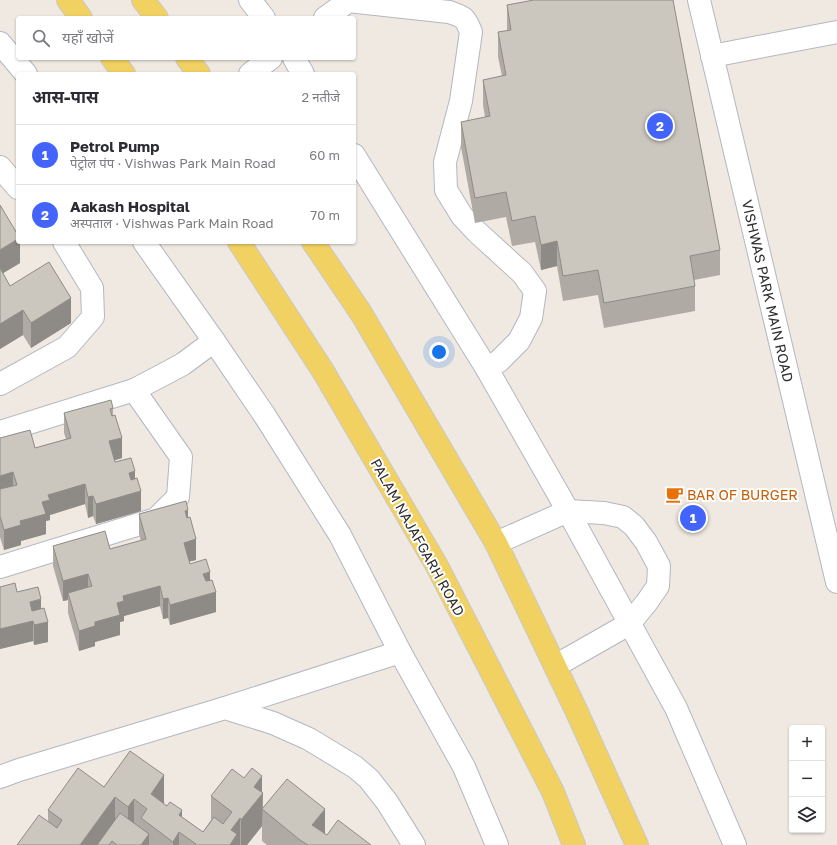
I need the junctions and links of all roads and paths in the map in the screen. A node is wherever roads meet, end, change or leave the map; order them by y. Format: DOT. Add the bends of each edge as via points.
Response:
graph roads {
  1 [pos="68,0"];
  2 [pos="143,0"];
  3 [pos="250,0"];
  4 [pos="698,0"];
  5 [pos="349,1"];
  6 [pos="80,16"];
  7 [pos="155,16"];
  8 [pos="262,16"];
  9 [pos="328,16"];
  10 [pos="837,32"];
  11 [pos="0,43"];
  12 [pos="712,56"];
  13 [pos="114,60"];
  14 [pos="188,60"];
  15 [pos="268,60"];
  16 [pos="295,60"];
  17 [pos="24,72"];
  18 [pos="122,72"];
  19 [pos="198,72"];
  20 [pos="253,72"];
  21 [pos="302,72"];
  22 [pos="356,159"];
  23 [pos="0,167"];
  24 [pos="16,186"];
  25 [pos="65,244"];
  26 [pos="145,244"];
  27 [pos="240,244"];
  28 [pos="314,244"];
  29 [pos="214,341"];
  30 [pos="487,369"];
  31 [pos="0,384"];
  32 [pos="134,390"];
  33 [pos="0,432"];
  34 [pos="568,511"];
  35 [pos="496,543"];
  36 [pos="0,567"];
  37 [pos="837,582"];
  38 [pos="629,624"];
  39 [pos="400,652"];
  40 [pos="556,666"];
  41 [pos="225,708"];
  42 [pos="0,777"];
  43 [pos="414,845"];
  44 [pos="497,845"];
  45 [pos="574,845"];
  46 [pos="637,845"];
  47 [pos="735,845"];
  1 -- 6 [label="main road"];
  2 -- 7 [label="main road"];
  3 -- 8 [label="street"];
  4 -- 12 [label="street, VISHWAS PARK MAIN ROAD"];
  5 -- 9 [label="street"];
  5 -- 30 [label="street" via="449,12 462,16 471,32 461,101 445,162 446,190 462,216 522,273 535,291 531,318 519,341 500,361"];
  10 -- 12 [label="street"];
  11 -- 17 [label="street"];
  12 -- 37 [label="street, VISHWAS PARK MAIN ROAD"];
  13 -- 18 [label="main road"];
  14 -- 19 [label="main road"];
  15 -- 20 [label="street"];
  16 -- 21 [label="street"];
  22 -- 30 [label="street"];
  23 -- 24 [label="street"];
  25 -- 31 [label="street" via="92,288 93,317 67,347"];
  26 -- 29 [label="street"];
  27 -- 45 [label="main road, PALAM NAJAFGARH ROAD" via="323,372 437,566 553,792"];
  28 -- 35 [label="main road" via="361,313"];
  29 -- 32 [label="street" via="183,364"];
  29 -- 39 [label="street" via="340,535"];
  30 -- 34 [label="street"];
  32 -- 33 [label="street"];
  32 -- 36 [label="street" via="181,457 178,497 156,518"];
  34 -- 35 [label="street"];
  34 -- 38 [label="street"];
  34 -- 38 [label="street" via="623,517 634,526 656,560 659,566 658,586"];
  35 -- 40 [label="main road"];
  38 -- 40 [label="street"];
  38 -- 47 [label="street" via="676,708"];
  39 -- 41 [label="street"];
  39 -- 44 [label="street" via="464,767"];
  40 -- 46 [label="main road"];
  41 -- 42 [label="street"];
  41 -- 43 [label="street" via="273,722 309,739 355,767 369,778"];
}
